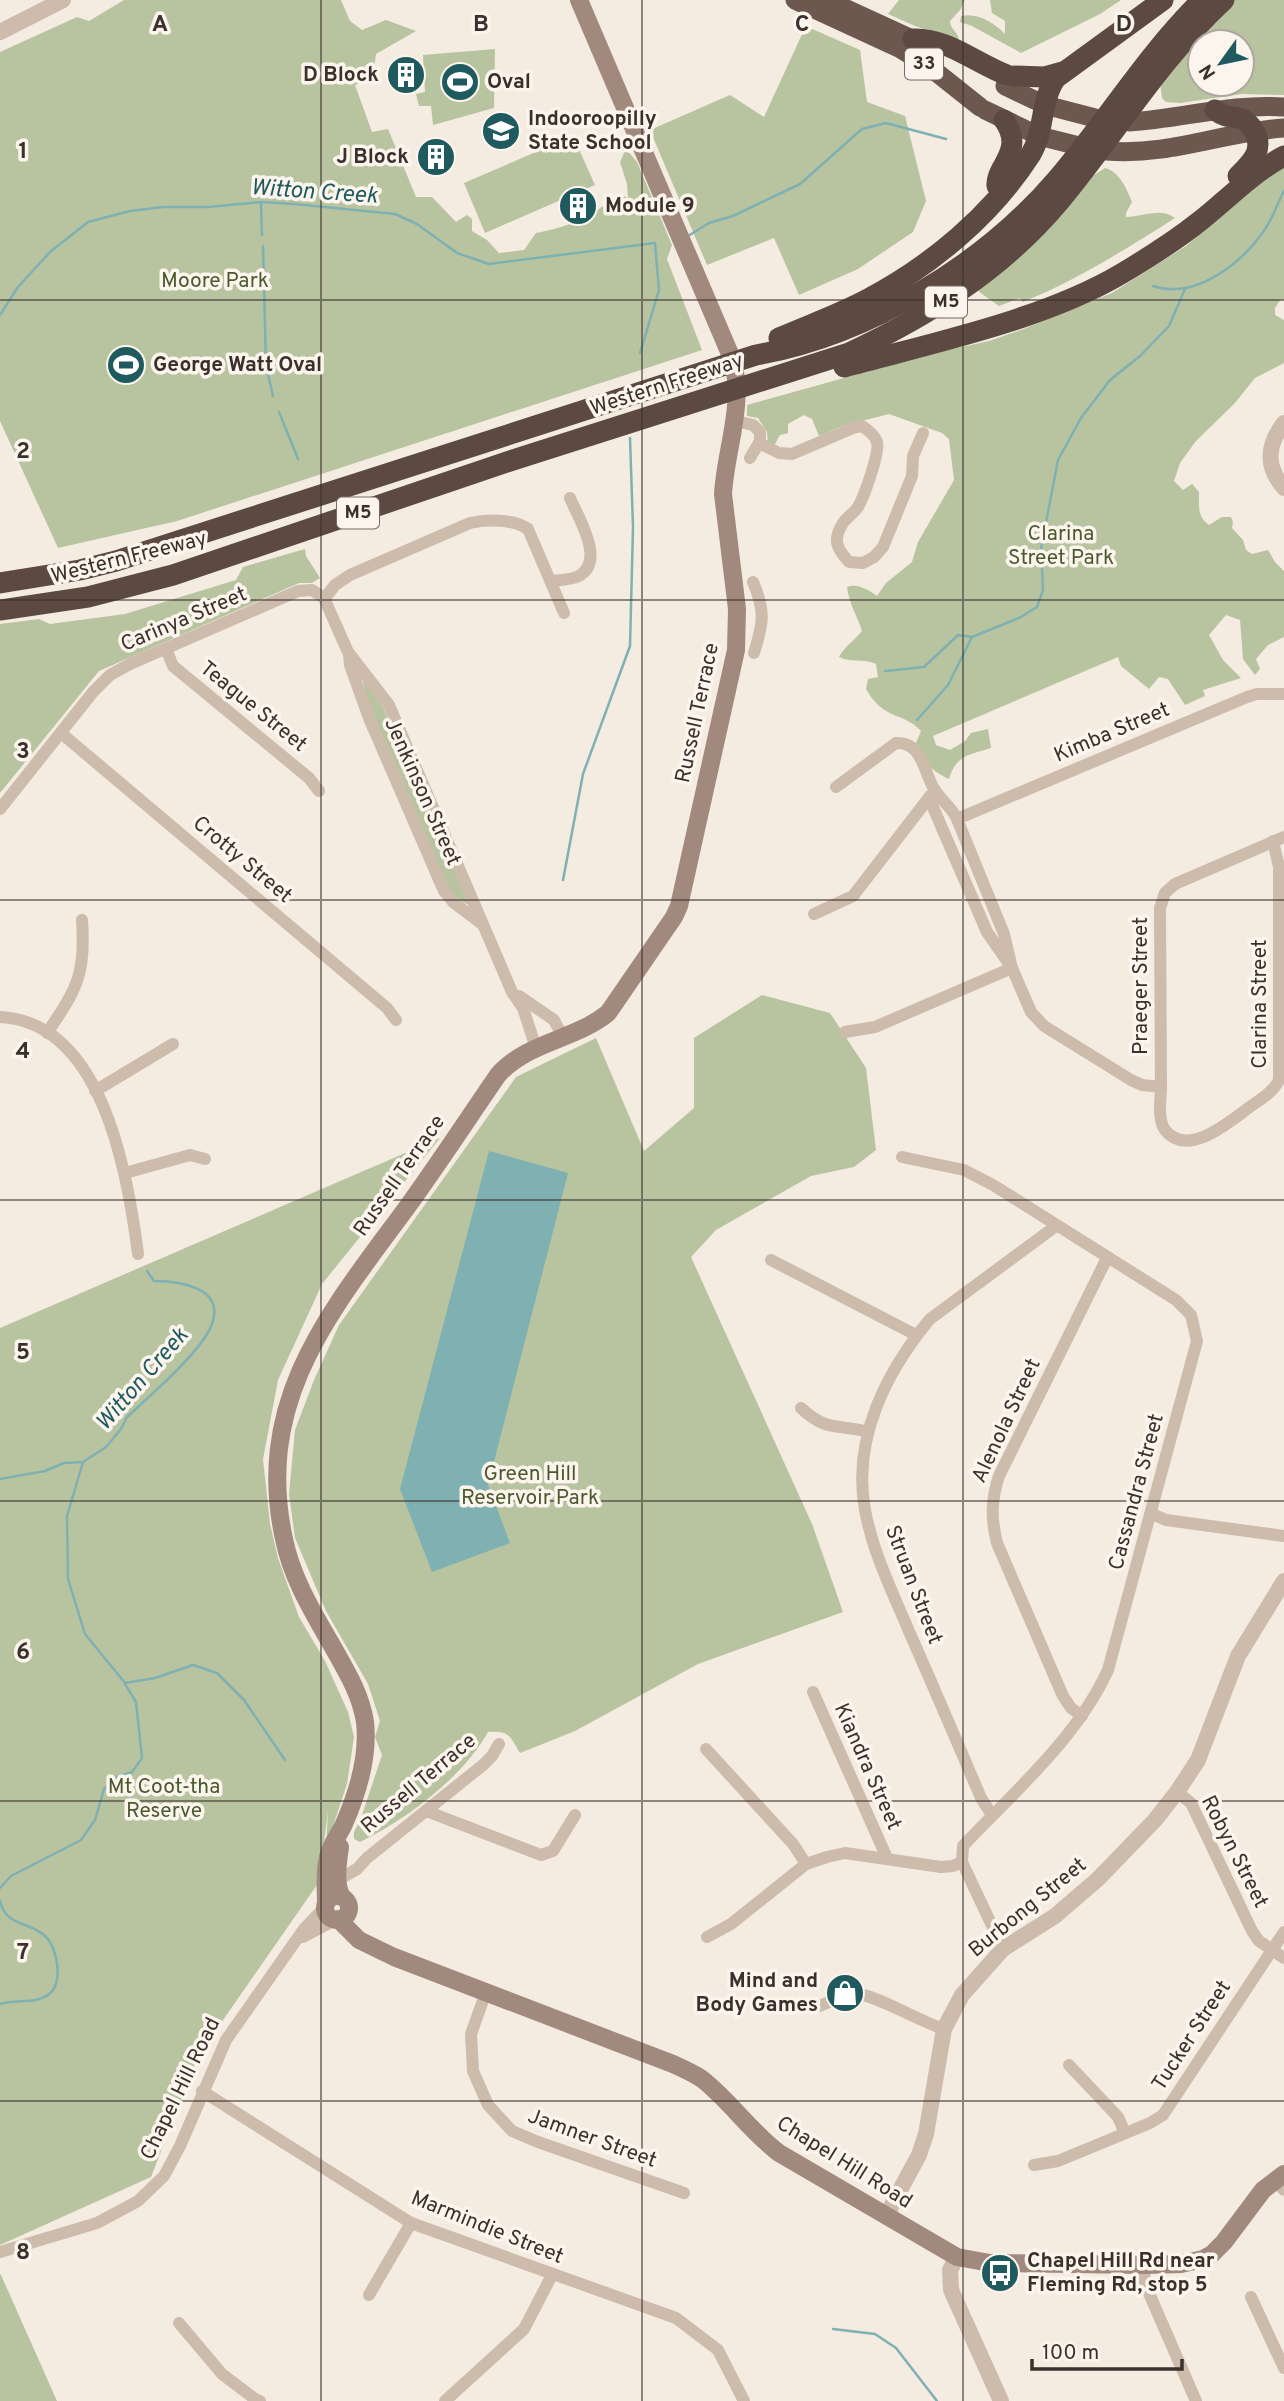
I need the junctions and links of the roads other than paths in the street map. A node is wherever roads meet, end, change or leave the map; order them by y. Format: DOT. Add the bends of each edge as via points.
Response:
graph roads {
  1 [pos="63,0"];
  2 [pos="579,0"];
  3 [pos="795,0"];
  4 [pos="827,0"];
  5 [pos="1163,0"];
  6 [pos="1202,0"];
  7 [pos="1224,0"];
  8 [pos="0,32"];
  9 [pos="913,39"];
  10 [pos="1062,72"];
  11 [pos="1006,80"];
  12 [pos="1134,90"];
  13 [pos="1045,105"];
  14 [pos="1284,107"];
  15 [pos="1215,110"];
  16 [pos="1004,120"];
  17 [pos="1284,128"];
  18 [pos="1254,131"];
  19 [pos="1039,136"];
  20 [pos="1087,153"];
  21 [pos="1284,156"];
  22 [pos="999,196"];
  23 [pos="1041,309"];
  24 [pos="756,355"];
  25 [pos="765,384"];
  26 [pos="736,421"];
  27 [pos="1284,423"];
  28 [pos="923,433"];
  29 [pos="1284,439"];
  30 [pos="759,443"];
  31 [pos="750,458"];
  32 [pos="1284,473"];
  33 [pos="1284,488"];
  34 [pos="570,498"];
  35 [pos="551,581"];
  36 [pos="753,582"];
  37 [pos="0,583"];
  38 [pos="322,596"];
  39 [pos="762,607"];
  40 [pos="737,609"];
  41 [pos="0,610"];
  42 [pos="564,613"];
  43 [pos="166,649"];
  44 [pos="348,652"];
  45 [pos="754,653"];
  46 [pos="1284,694"];
  47 [pos="61,733"];
  48 [pos="836,788"];
  49 [pos="319,791"];
  50 [pos="932,794"];
  51 [pos="0,809"];
  52 [pos="957,819"];
  53 [pos="1279,839"];
  54 [pos="814,914"];
  55 [pos="82,920"];
  56 [pos="486,930"];
  57 [pos="1012,968"];
  58 [pos="507,978"];
  59 [pos="0,1017"];
  60 [pos="396,1020"];
  61 [pos="47,1032"];
  62 [pos="845,1032"];
  63 [pos="563,1037"];
  64 [pos="173,1044"];
  65 [pos="537,1048"];
  66 [pos="1161,1087"];
  67 [pos="95,1091"];
  68 [pos="902,1157"];
  69 [pos="205,1159"];
  70 [pos="125,1173"];
  71 [pos="1056,1226"];
  72 [pos="138,1254"];
  73 [pos="1107,1258"];
  74 [pos="771,1260"];
  75 [pos="916,1335"];
  76 [pos="801,1408"];
  77 [pos="867,1432"];
  78 [pos="1152,1514"];
  79 [pos="1284,1536"];
  80 [pos="1284,1581"];
  81 [pos="813,1692"];
  82 [pos="1082,1716"];
  83 [pos="499,1744"];
  84 [pos="706,1749"];
  85 [pos="1177,1792"];
  86 [pos="426,1811"];
  87 [pos="575,1815"];
  88 [pos="992,1815"];
  89 [pos="343,1826"];
  90 [pos="887,1858"];
  91 [pos="962,1862"];
  92 [pos="806,1864"];
  93 [pos="335,1897"];
  94 [pos="1284,1932"];
  95 [pos="707,1937"];
  96 [pos="1003,1949"];
  97 [pos="1272,1950"];
  98 [pos="1284,1958"];
  99 [pos="486,1992"];
  100 [pos="819,2006"];
  101 [pos="944,2029"];
  102 [pos="1069,2065"];
  103 [pos="202,2091"];
  104 [pos="1125,2133"];
  105 [pos="1034,2165"];
  106 [pos="1281,2181"];
  107 [pos="684,2193"];
  108 [pos="886,2216"];
  109 [pos="411,2223"];
  110 [pos="0,2252"];
  111 [pos="957,2257"];
  112 [pos="1144,2266"];
  113 [pos="552,2275"];
  114 [pos="369,2295"];
  115 [pos="1251,2297"];
  116 [pos="178,2323"];
  117 [pos="1284,2368"];
  118 [pos="260,2401"];
  119 [pos="445,2401"];
  120 [pos="744,2401"];
  121 [pos="1001,2401"];
  122 [pos="1196,2401"];
  1 -- 8 [label="street"];
  2 -- 26 [label="main road, Russell Terrace" via="730,351 736,380"];
  3 -- 16 [label="highway, 33" via="899,48"];
  4 -- 9 [label="highway, 33"];
  5 -- 10 [label="highway"];
  6 -- 12 [label="highway, Western Freeway / M5" via="1154,52"];
  7 -- 12 [label="highway, Western Freeway / M5"];
  9 -- 11 [label="highway" via="943,43"];
  10 -- 11 [label="highway"];
  10 -- 13 [label="highway"];
  11 -- 13 [label="highway"];
  12 -- 20 [label="highway, Western Freeway / M5"];
  13 -- 15 [label="highway" via="1112,120 1168,119"];
  13 -- 19 [label="highway"];
  14 -- 15 [label="highway"];
  15 -- 18 [label="highway" via="1227,119 1245,121"];
  16 -- 19 [label="highway, 33"];
  16 -- 22 [label="highway" via="1011,145 997,181"];
  17 -- 18 [label="highway, 33"];
  18 -- 20 [label="highway, 33" via="1170,149"];
  18 -- 23 [label="highway" via="1255,157 1219,194 1101,278"];
  19 -- 20 [label="highway, 33"];
  19 -- 22 [label="highway"];
  20 -- 24 [label="highway, Western Freeway / M5" via="1003,233 941,280 845,328"];
  20 -- 25 [label="highway, Western Freeway / M5" via="1058,203 968,287 849,353"];
  21 -- 23 [label="highway" via="1145,260 1100,286"];
  22 -- 24 [label="highway" via="948,245 894,284 768,342"];
  23 -- 25 [label="highway"];
  24 -- 37 [label="highway, Western Freeway / M5" via="116,561"];
  25 -- 41 [label="highway, Western Freeway / M5" via="513,460 173,575 88,597"];
  26 -- 30 [label="street" via="756,427"];
  26 -- 40 [label="main road, Russell Terrace" via="723,494"];
  27 -- 33 [label="street" via="1271,443 1269,458"];
  28 -- 30 [label="street" via="913,456 912,477 883,547 863,563 849,562 838,550 837,539 843,522 858,506 876,455 877,442 870,432 862,426 853,428 789,454"];
  29 -- 32 [label="street" via="1279,453"];
  30 -- 31 [label="street"];
  34 -- 35 [label="street" via="591,557 581,575"];
  35 -- 38 [label="street" via="527,527 489,521 470,523 350,575 331,578"];
  35 -- 42 [label="street"];
  36 -- 39 [label="street, Russell Terrace"];
  38 -- 43 [label="street, Carinya Street" via="298,591"];
  38 -- 44 [label="street, Jenkinson Street"];
  39 -- 40 [label="street"];
  39 -- 45 [label="street, Russell Terrace" via="763,623"];
  40 -- 63 [label="main road, Russell Terrace" via="734,661 679,906 608,1013"];
  43 -- 47 [label="street, Carinya Street" via="110,675"];
  43 -- 49 [label="street, Teague Street" via="173,666"];
  44 -- 56 [label="street, Jenkinson Street" via="389,705"];
  44 -- 56 [label="street, Jenkinson Street" via="369,718 444,891"];
  46 -- 52 [label="street, Kimba Street" via="1257,694"];
  47 -- 51 [label="street, Carinya Street"];
  47 -- 60 [label="street, Crotty Street"];
  48 -- 50 [label="street" via="894,744 905,743 919,755"];
  50 -- 52 [label="street" via="950,806"];
  50 -- 54 [label="street" via="853,896"];
  50 -- 57 [label="street" via="987,932"];
  52 -- 57 [label="street" via="1004,934"];
  53 -- 66 [label="street, Praeger Street" via="1175,884 1163,896"];
  53 -- 66 [label="street, Clarina Street" via="1278,1083 1217,1131 1195,1139 1174,1137 1163,1127"];
  55 -- 61 [label="street" via="85,950 81,972 72,995"];
  56 -- 58 [label="street, Jenkinson Street"];
  57 -- 62 [label="street" via="875,1027"];
  57 -- 66 [label="street" via="1031,1012 1044,1026 1135,1082"];
  58 -- 63 [label="street, Jenkinson Street" via="525,1001 554,1020"];
  58 -- 65 [label="street, Jenkinson Street"];
  59 -- 61 [label="street"];
  61 -- 67 [label="street" via="75,1057"];
  63 -- 65 [label="main road, Russell Terrace"];
  64 -- 67 [label="street"];
  65 -- 89 [label="main road, Russell Terrace" via="498,1075 339,1300 301,1366 284,1416 278,1479 284,1540 304,1595 355,1687 365,1722 364,1765"];
  67 -- 70 [label="street"];
  68 -- 71 [label="street, Cassandra Street" via="964,1170"];
  69 -- 70 [label="street" via="190,1154"];
  70 -- 72 [label="street"];
  71 -- 73 [label="street, Cassandra Street"];
  71 -- 75 [label="street, Struan Street" via="952,1301"];
  73 -- 78 [label="street, Cassandra Street" via="1177,1300 1191,1315 1195,1329 1197,1341"];
  73 -- 82 [label="street, Alenola Street" via="999,1476 992,1508 997,1543 1063,1696"];
  74 -- 75 [label="street"];
  75 -- 77 [label="street, Struan Street" via="885,1386"];
  76 -- 77 [label="street" via="827,1426"];
  77 -- 88 [label="street, Struan Street" via="865,1510 880,1564"];
  78 -- 79 [label="street" via="1166,1520"];
  78 -- 82 [label="street, Cassandra Street" via="1108,1670"];
  80 -- 85 [label="street, Burbong Street" via="1238,1656 1198,1760"];
  81 -- 90 [label="street, Kiandra Street"];
  82 -- 88 [label="street, Cassandra Street"];
  83 -- 86 [label="street, Russell Terrace" via="487,1761"];
  84 -- 92 [label="street"];
  85 -- 96 [label="street, Burbong Street" via="1098,1879 1055,1916"];
  85 -- 97 [label="street, Robyn Street" via="1191,1803 1252,1931"];
  86 -- 87 [label="street" via="541,1855 553,1851"];
  86 -- 93 [label="street, Russell Terrace" via="367,1858 352,1863"];
  88 -- 91 [label="street, Cassandra Street" via="962,1846"];
  89 -- 93 [label="main road, Russell Terrace"];
  89 -- 93 [label="main road, Russell Terrace" via="328,1858"];
  90 -- 91 [label="street" via="941,1867"];
  90 -- 92 [label="street" via="845,1853"];
  91 -- 96 [label="street"];
  92 -- 95 [label="street" via="731,1924"];
  93 -- 99 [label="main road, Chapel Hill Road" via="382,1951"];
  93 -- 103 [label="street, Chapel Hill Road" via="297,1941 226,2040"];
  94 -- 97 [label="street, Tucker Street"];
  96 -- 101 [label="street, Burbong Street" via="969,1985"];
  97 -- 98 [label="street, Robyn Street"];
  97 -- 104 [label="street, Tucker Street" via="1163,2115"];
  99 -- 107 [label="street, Jamner Street" via="471,2034 473,2071 488,2105 512,2130"];
  99 -- 108 [label="main road, Chapel Hill Road" via="699,2077 779,2153"];
  100 -- 101 [label="street" via="860,1993"];
  101 -- 108 [label="street, Burbong Street" via="926,2134"];
  102 -- 104 [label="street" via="1118,2117"];
  103 -- 109 [label="street, Marmindie Street"];
  103 -- 110 [label="street, Chapel Hill Road" via="164,2176 138,2201 97,2223"];
  104 -- 105 [label="street, Tucker Street" via="1058,2161"];
  106 -- 112 [label="main road, Chapel Hill Road" via="1253,2201 1212,2254 1181,2264"];
  108 -- 111 [label="main road, Chapel Hill Road"];
  109 -- 113 [label="street, Marmindie Street"];
  109 -- 114 [label="street"];
  111 -- 112 [label="main road, Chapel Hill Road" via="990,2263"];
  111 -- 121 [label="street" via="950,2270 951,2290"];
  112 -- 122 [label="street" via="1145,2284"];
  113 -- 119 [label="street" via="524,2329"];
  113 -- 120 [label="street, Marmindie Street" via="676,2318 718,2350"];
  115 -- 117 [label="street"];
  116 -- 118 [label="street" via="222,2374"];
}
